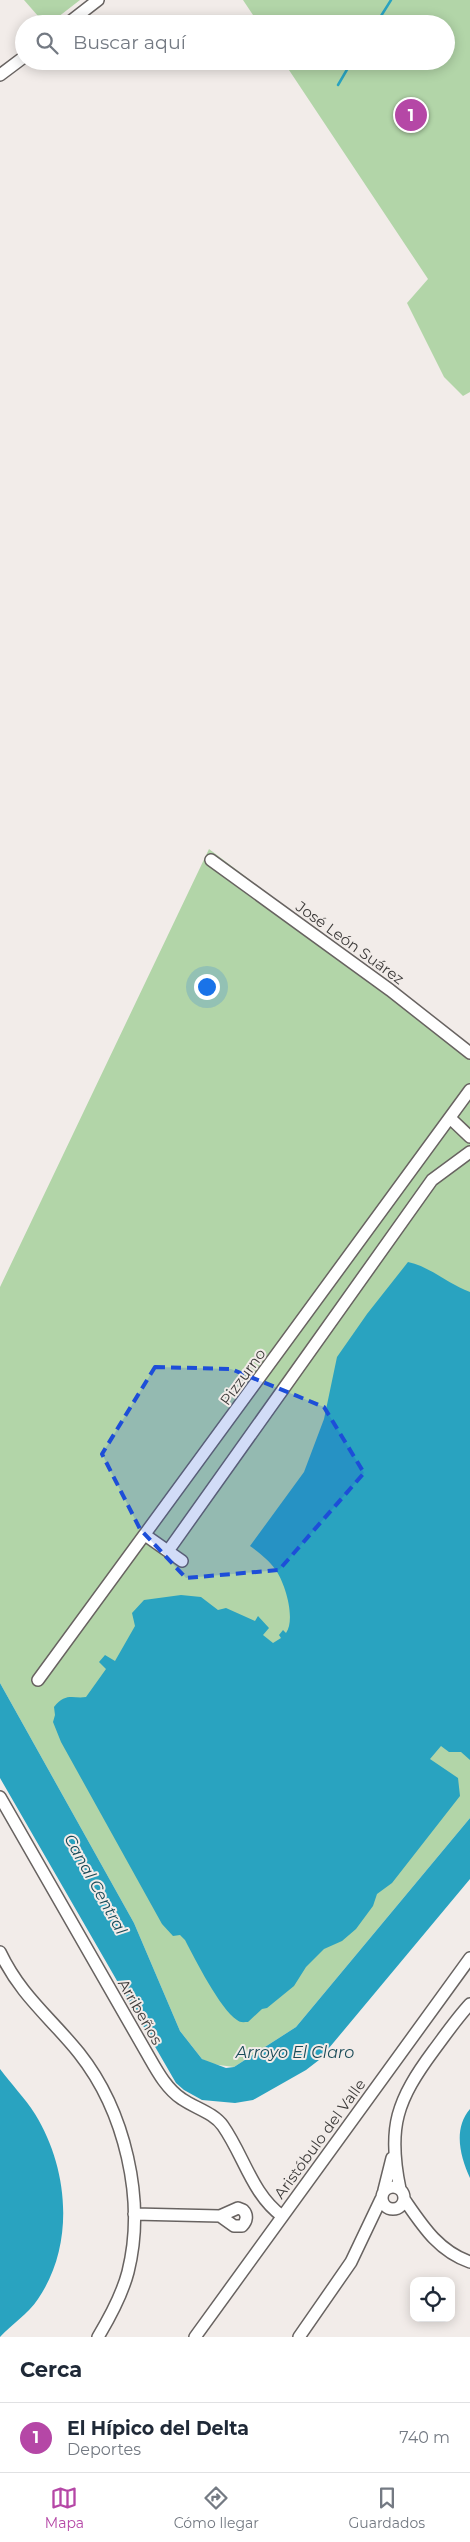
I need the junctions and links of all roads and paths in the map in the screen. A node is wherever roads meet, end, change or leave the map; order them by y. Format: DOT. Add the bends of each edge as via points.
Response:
graph roads {
  1 [pos="98,0"];
  2 [pos="79,15"];
  3 [pos="15,63"];
  4 [pos="0,75"];
  5 [pos="210,860"];
  6 [pos="470,1053"];
  7 [pos="470,1090"];
  8 [pos="450,1118"];
  9 [pos="470,1137"];
  10 [pos="470,1152"];
  11 [pos="145,1535"];
  12 [pos="168,1551"];
  13 [pos="182,1561"];
  14 [pos="38,1680"];
  15 [pos="0,1797"];
  16 [pos="0,1952"];
  17 [pos="470,1958"];
  18 [pos="3,1967"];
  19 [pos="470,2004"];
  20 [pos="393,2152"];
  21 [pos="402,2194"];
  22 [pos="383,2195"];
  23 [pos="392,2209"];
  24 [pos="134,2214"];
  25 [pos="220,2216"];
  26 [pos="282,2216"];
  27 [pos="416,2219"];
  28 [pos="372,2223"];
  29 [pos="470,2262"];
  30 [pos="300,2336"];
  31 [pos="98,2337"];
  32 [pos="195,2337"];
  1 -- 2 [label="street"];
  3 -- 4 [label="street"];
  5 -- 6 [label="street, José León Suárez" via="390,990"];
  7 -- 8 [label="street, Pizzurno"];
  8 -- 9 [label="street"];
  8 -- 11 [label="street, Pizzurno"];
  10 -- 12 [label="street" via="439,1174 426,1188"];
  11 -- 12 [label="street"];
  11 -- 14 [label="street, Pizzurno"];
  12 -- 13 [label="street"];
  15 -- 26 [label="street, Arribeños" via="164,2080 182,2100 223,2126 261,2196"];
  16 -- 18 [label="street"];
  17 -- 26 [label="street, Aristóbulo del Valle"];
  18 -- 24 [label="street" via="80,2054 100,2087 126,2155"];
  19 -- 20 [label="street" via="416,2074 404,2096"];
  20 -- 21 [label="street"];
  20 -- 22 [label="street"];
  21 -- 22 [label="street" via="394,2186"];
  21 -- 23 [label="street" via="402,2205"];
  21 -- 27 [label="street"];
  22 -- 23 [label="street"];
  22 -- 28 [label="street"];
  23 -- 27 [label="street" via="407,2212"];
  23 -- 28 [label="street"];
  24 -- 25 [label="street"];
  24 -- 31 [label="street" via="128,2273 116,2305"];
  26 -- 32 [label="street, Aristóbulo del Valle"];
  27 -- 29 [label="street" via="444,2248"];
  28 -- 30 [label="street" via="337,2286"];
}
